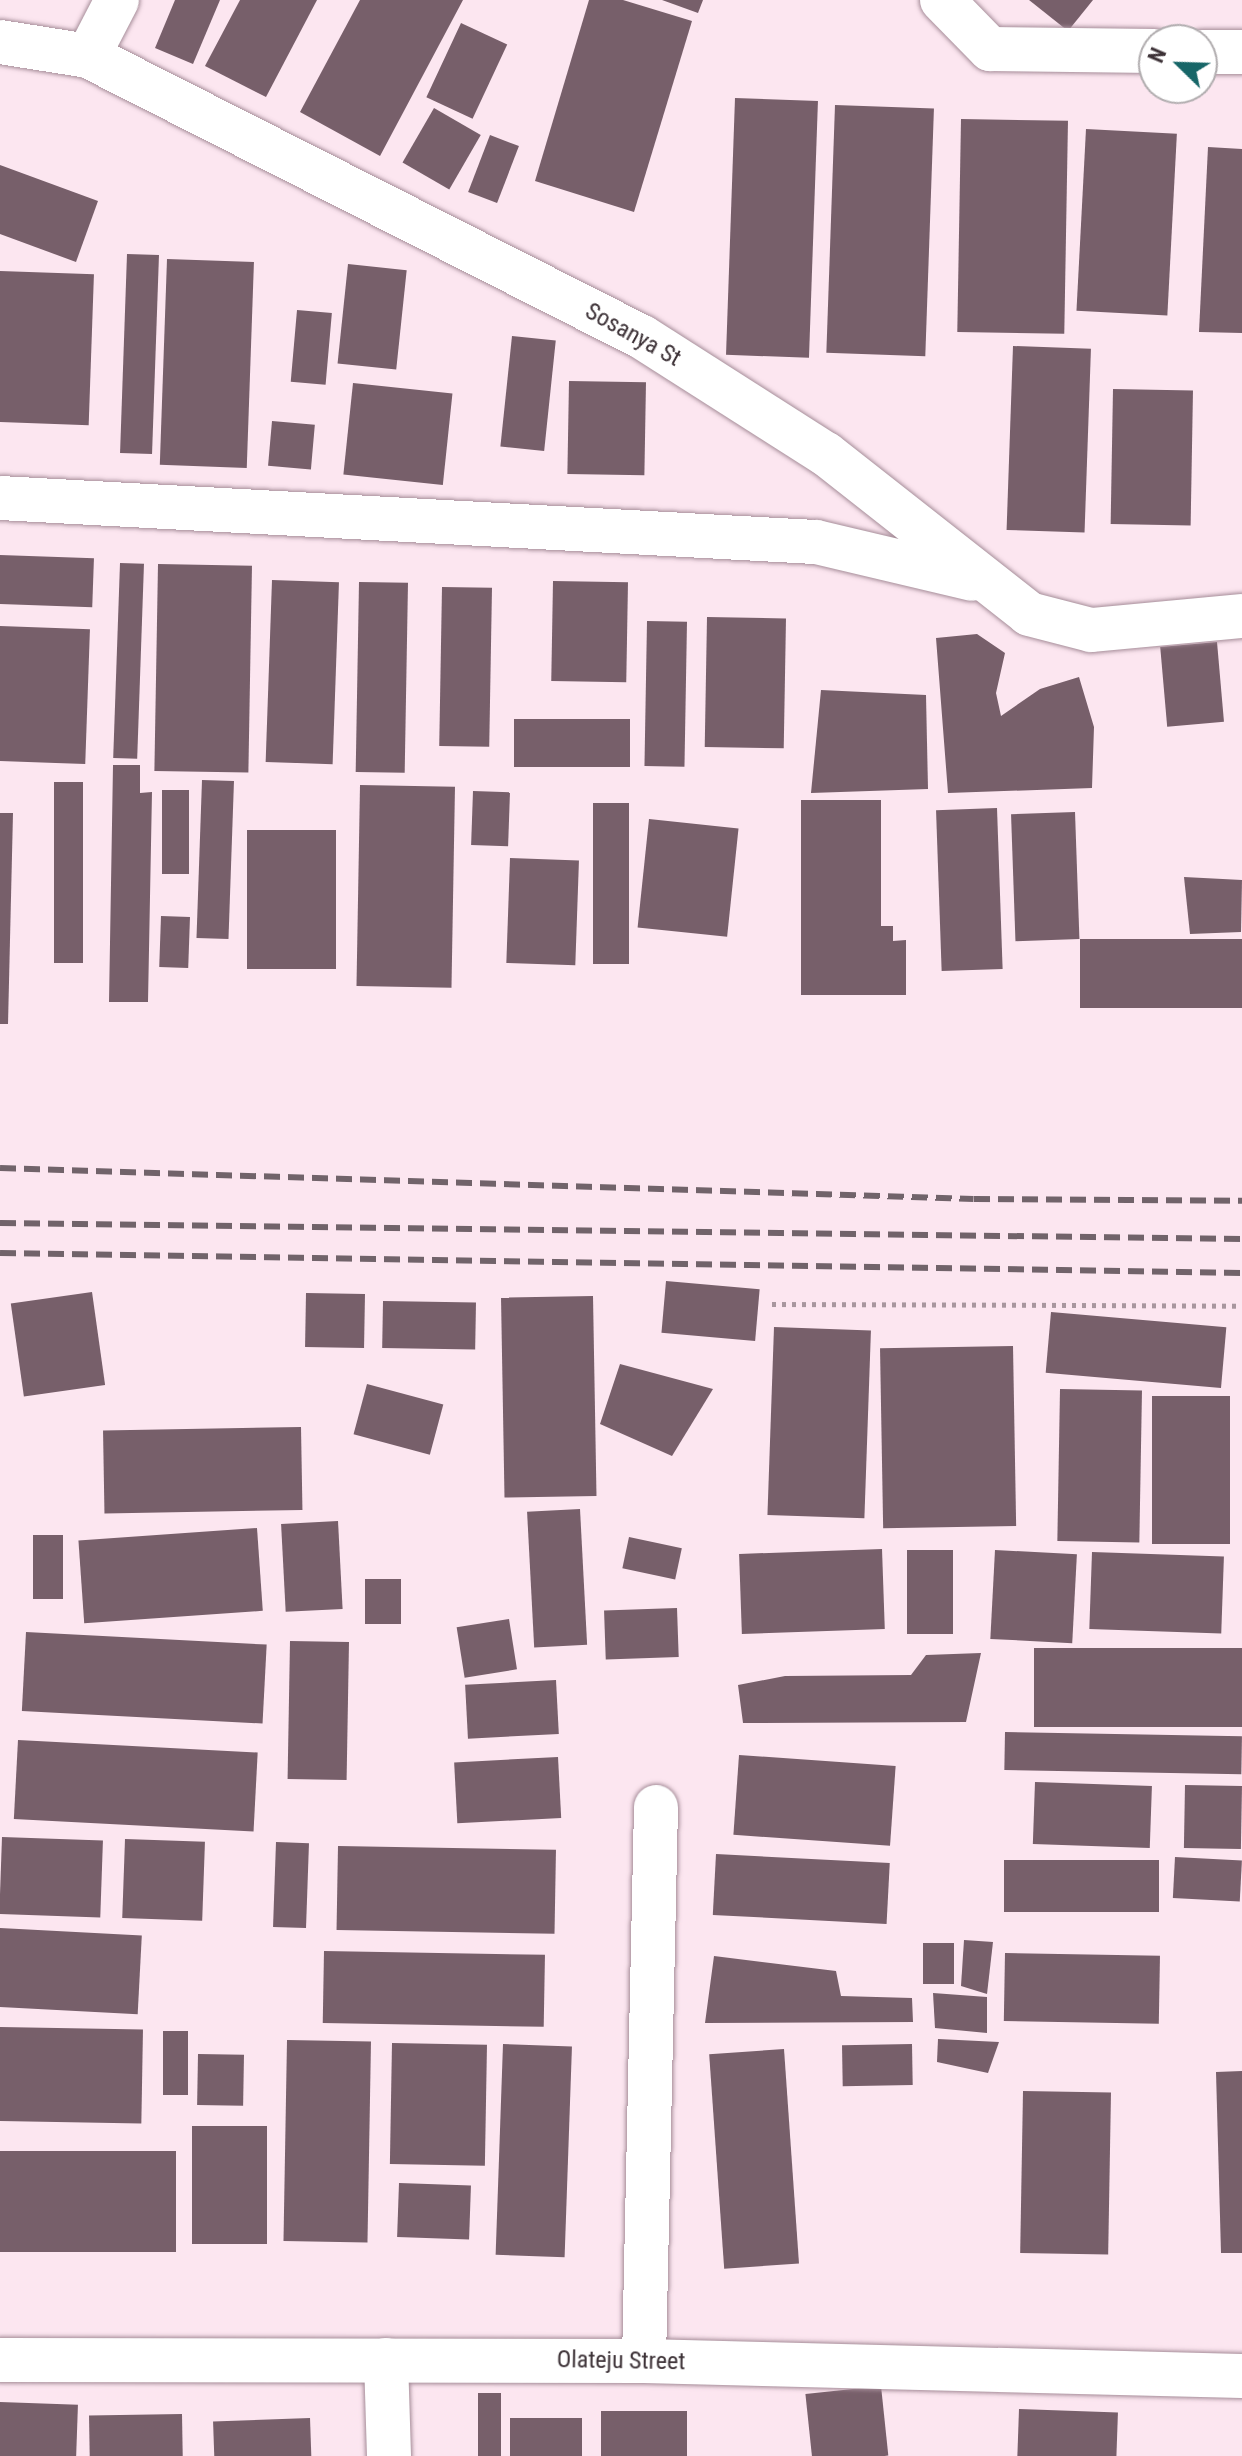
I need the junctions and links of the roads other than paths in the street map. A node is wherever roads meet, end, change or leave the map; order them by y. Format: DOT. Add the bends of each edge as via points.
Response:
graph roads {
  1 [pos="117,0"];
  2 [pos="942,0"];
  3 [pos="0,42"];
  4 [pos="1138,51"];
  5 [pos="1218,52"];
  6 [pos="1242,52"];
  7 [pos="88,56"];
  8 [pos="0,498"];
  9 [pos="985,583"];
  10 [pos="1242,616"];
  11 [pos="656,1807"];
  12 [pos="0,2360"];
  13 [pos="386,2360"];
  14 [pos="644,2361"];
  15 [pos="1242,2376"];
  16 [pos="389,2456"];
  1 -- 7 [label="street"];
  2 -- 4 [label="street" via="990,49"];
  3 -- 7 [label="street, Sosanya St"];
  5 -- 6 [label="street"];
  7 -- 9 [label="street, Sosanya St" via="642,337 826,454"];
  8 -- 9 [label="street" via="816,542"];
  9 -- 10 [label="street, Sosanya St" via="1029,614 1091,630"];
  11 -- 14 [label="street"];
  12 -- 13 [label="street, Olateju Street"];
  13 -- 14 [label="street, Olateju Street"];
  13 -- 16 [label="street"];
  14 -- 15 [label="street, Olateju Street"];
}
